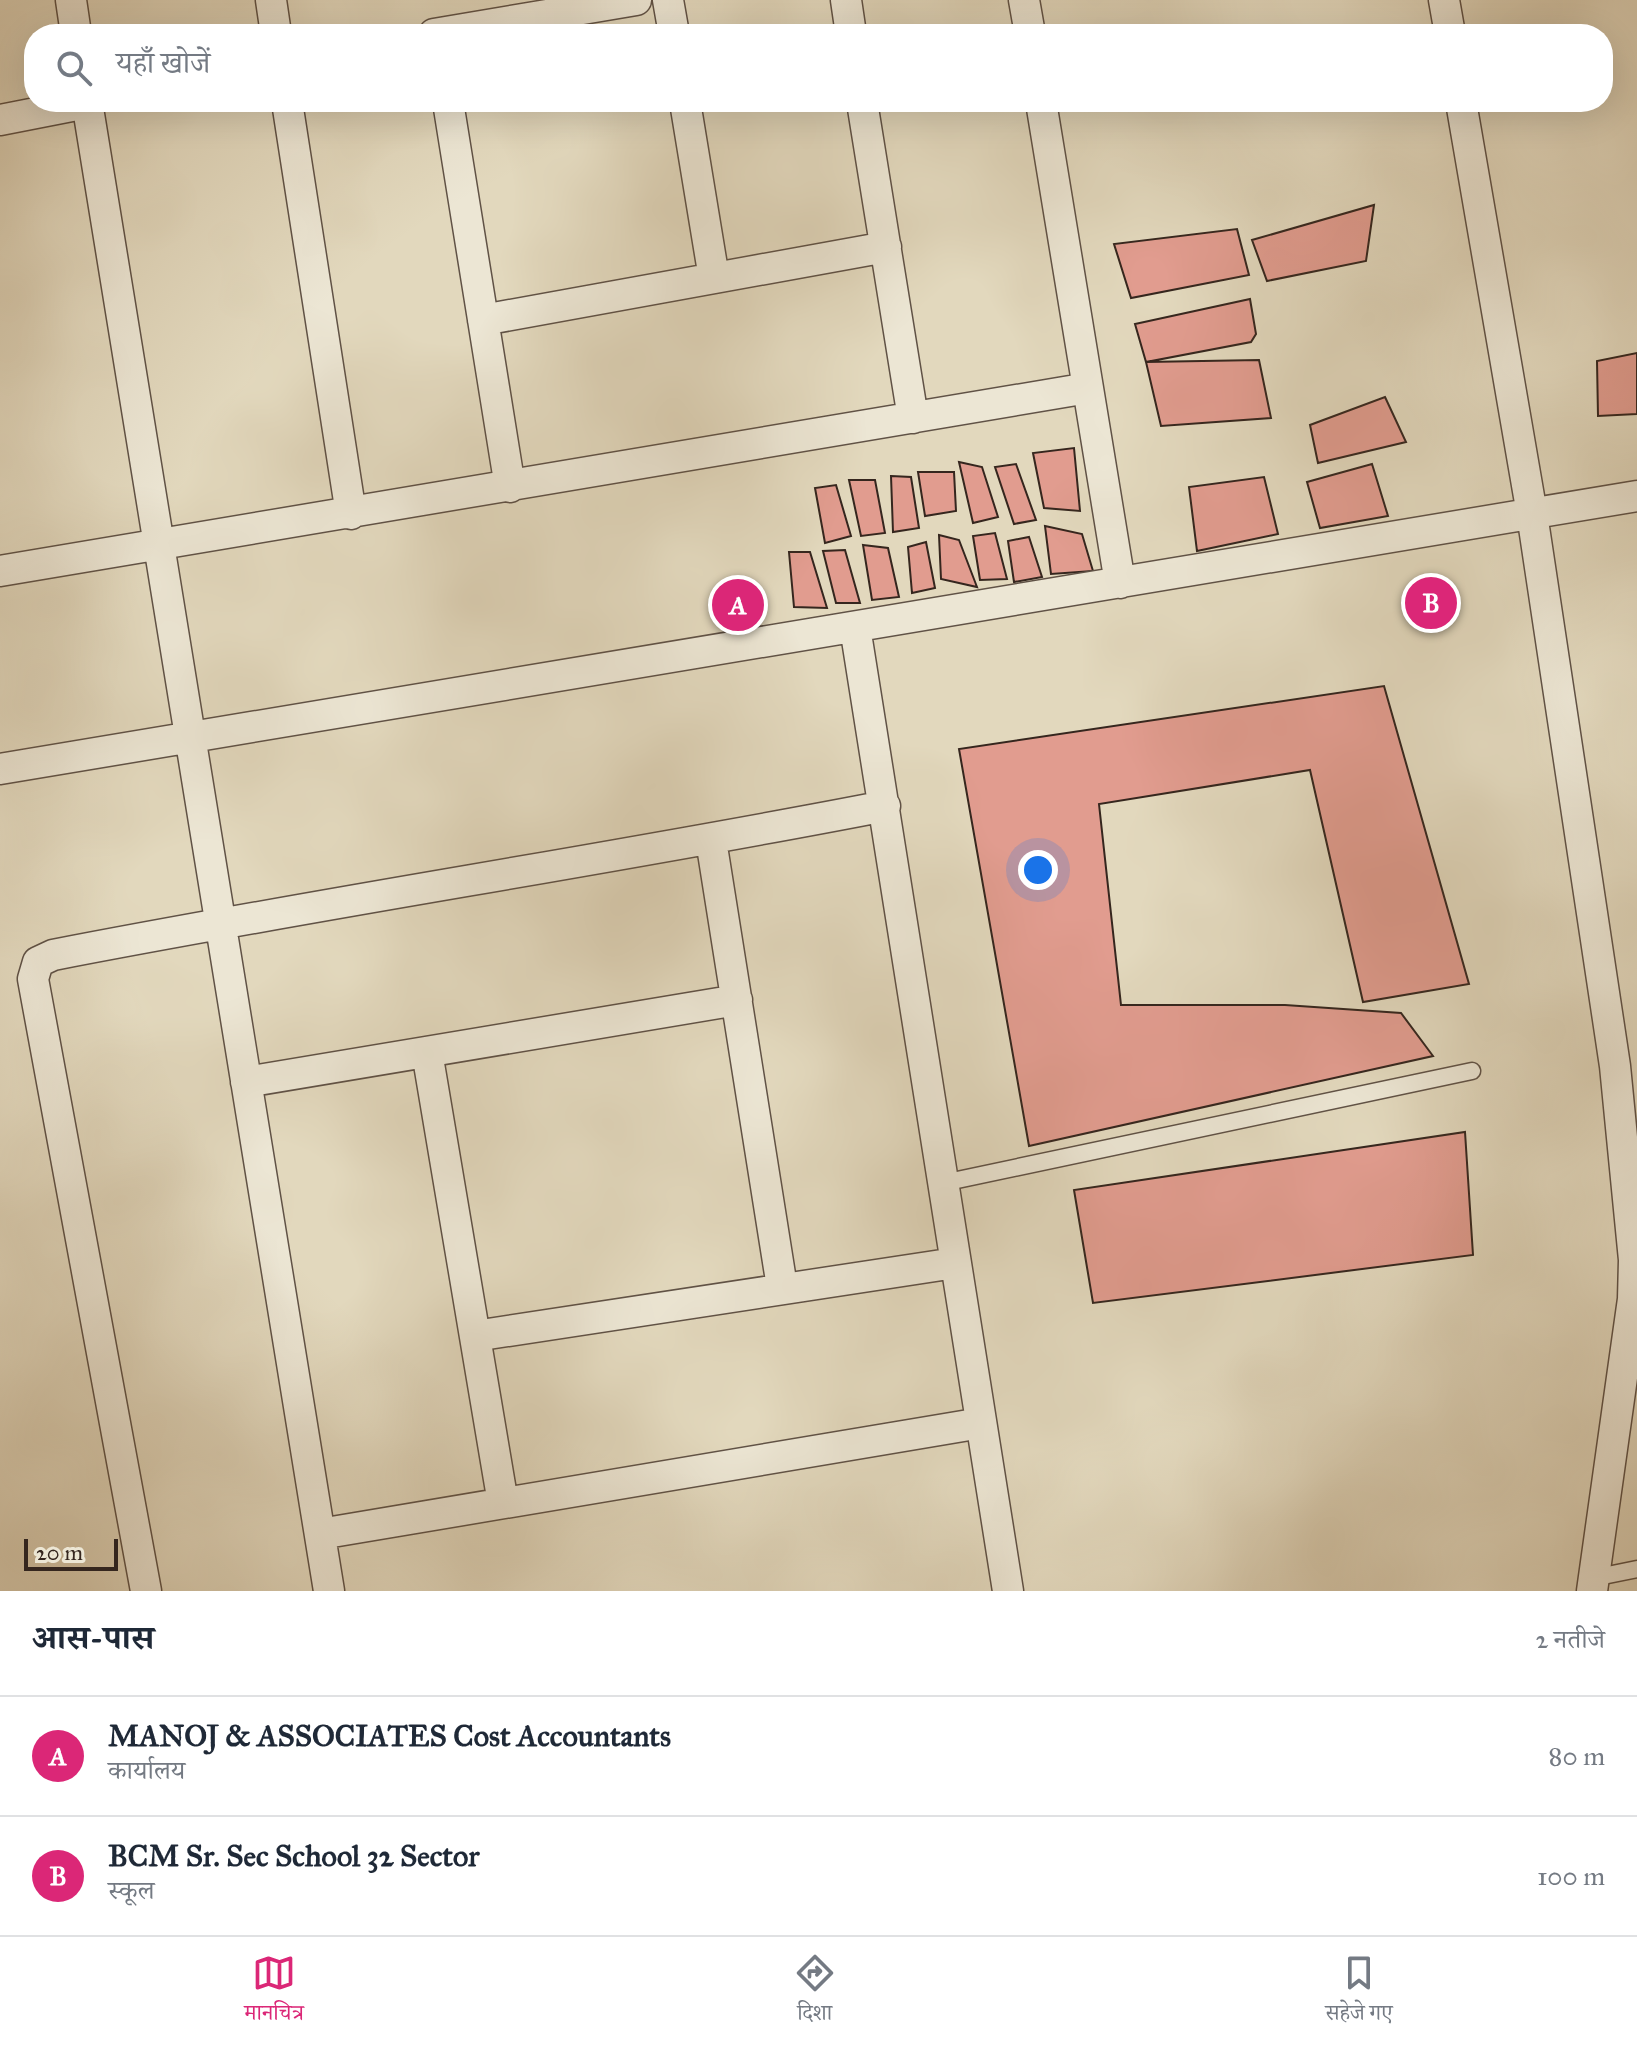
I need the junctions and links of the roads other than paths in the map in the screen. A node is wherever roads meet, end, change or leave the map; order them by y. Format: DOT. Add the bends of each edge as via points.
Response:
graph roads {
  1 [pos="71,0"];
  2 [pos="271,0"];
  3 [pos="636,0"];
  4 [pos="668,0"];
  5 [pos="846,0"];
  6 [pos="1024,0"];
  7 [pos="1444,0"];
  8 [pos="75,24"];
  9 [pos="275,24"];
  10 [pos="495,24"];
  11 [pos="672,24"];
  12 [pos="850,24"];
  13 [pos="1028,24"];
  14 [pos="1448,24"];
  15 [pos="41,112"];
  16 [pos="88,112"];
  17 [pos="289,112"];
  18 [pos="450,112"];
  19 [pos="687,112"];
  20 [pos="864,112"];
  21 [pos="1043,112"];
  22 [pos="1463,112"];
  23 [pos="0,120"];
  24 [pos="886,247"];
  25 [pos="714,278"];
  26 [pos="483,320"];
  27 [pos="1088,388"];
  28 [pos="913,418"];
  29 [pos="510,487"];
  30 [pos="1637,496"];
  31 [pos="351,514"];
  32 [pos="1532,514"];
  33 [pos="159,546"];
  34 [pos="0,571"];
  35 [pos="1120,583"];
  36 [pos="855,627"];
  37 [pos="190,737"];
  38 [pos="0,769"];
  39 [pos="885,806"];
  40 [pos="711,840"];
  41 [pos="221,922"];
  42 [pos="737,1000"];
  43 [pos="427,1052"];
  44 [pos="1472,1071"];
  45 [pos="246,1082"];
  46 [pos="943,1183"];
  47 [pos="955,1263"];
  48 [pos="782,1287"];
  49 [pos="475,1336"];
  50 [pos="981,1423"];
  51 [pos="503,1503"];
  52 [pos="320,1534"];
  53 [pos="1637,1569"];
  54 [pos="1592,1585"];
  55 [pos="146,1591"];
  56 [pos="329,1591"];
  57 [pos="1008,1591"];
  1 -- 8 [label="street"];
  2 -- 9 [label="street"];
  3 -- 10 [label="street"];
  4 -- 11 [label="street"];
  5 -- 12 [label="street"];
  6 -- 13 [label="street"];
  7 -- 14 [label="street"];
  15 -- 23 [label="street"];
  16 -- 33 [label="street"];
  17 -- 31 [label="street"];
  18 -- 26 [label="street"];
  19 -- 25 [label="street"];
  20 -- 24 [label="street"];
  21 -- 27 [label="street"];
  22 -- 32 [label="street"];
  24 -- 25 [label="street"];
  24 -- 28 [label="street"];
  25 -- 26 [label="street"];
  26 -- 29 [label="street"];
  27 -- 28 [label="street"];
  27 -- 35 [label="street"];
  28 -- 29 [label="street"];
  29 -- 31 [label="street"];
  30 -- 32 [label="street"];
  31 -- 33 [label="street"];
  32 -- 35 [label="street"];
  32 -- 54 [label="street" via="1615,1066 1634,1260 1633,1299"];
  33 -- 34 [label="street"];
  33 -- 37 [label="street"];
  35 -- 36 [label="street"];
  36 -- 37 [label="street"];
  36 -- 39 [label="street"];
  37 -- 38 [label="street"];
  37 -- 41 [label="street"];
  39 -- 40 [label="street"];
  39 -- 46 [label="street"];
  40 -- 41 [label="street"];
  40 -- 42 [label="street"];
  41 -- 45 [label="street"];
  41 -- 55 [label="street" via="53,955 38,962 33,979"];
  42 -- 43 [label="street"];
  42 -- 48 [label="street"];
  43 -- 45 [label="street"];
  43 -- 49 [label="street"];
  44 -- 46 [label="lane"];
  45 -- 52 [label="street"];
  46 -- 47 [label="street"];
  47 -- 48 [label="street"];
  47 -- 50 [label="street"];
  48 -- 49 [label="street"];
  49 -- 51 [label="street"];
  50 -- 51 [label="street"];
  50 -- 57 [label="street"];
  51 -- 52 [label="street"];
  52 -- 56 [label="street"];
  53 -- 54 [label="lane"];
}
